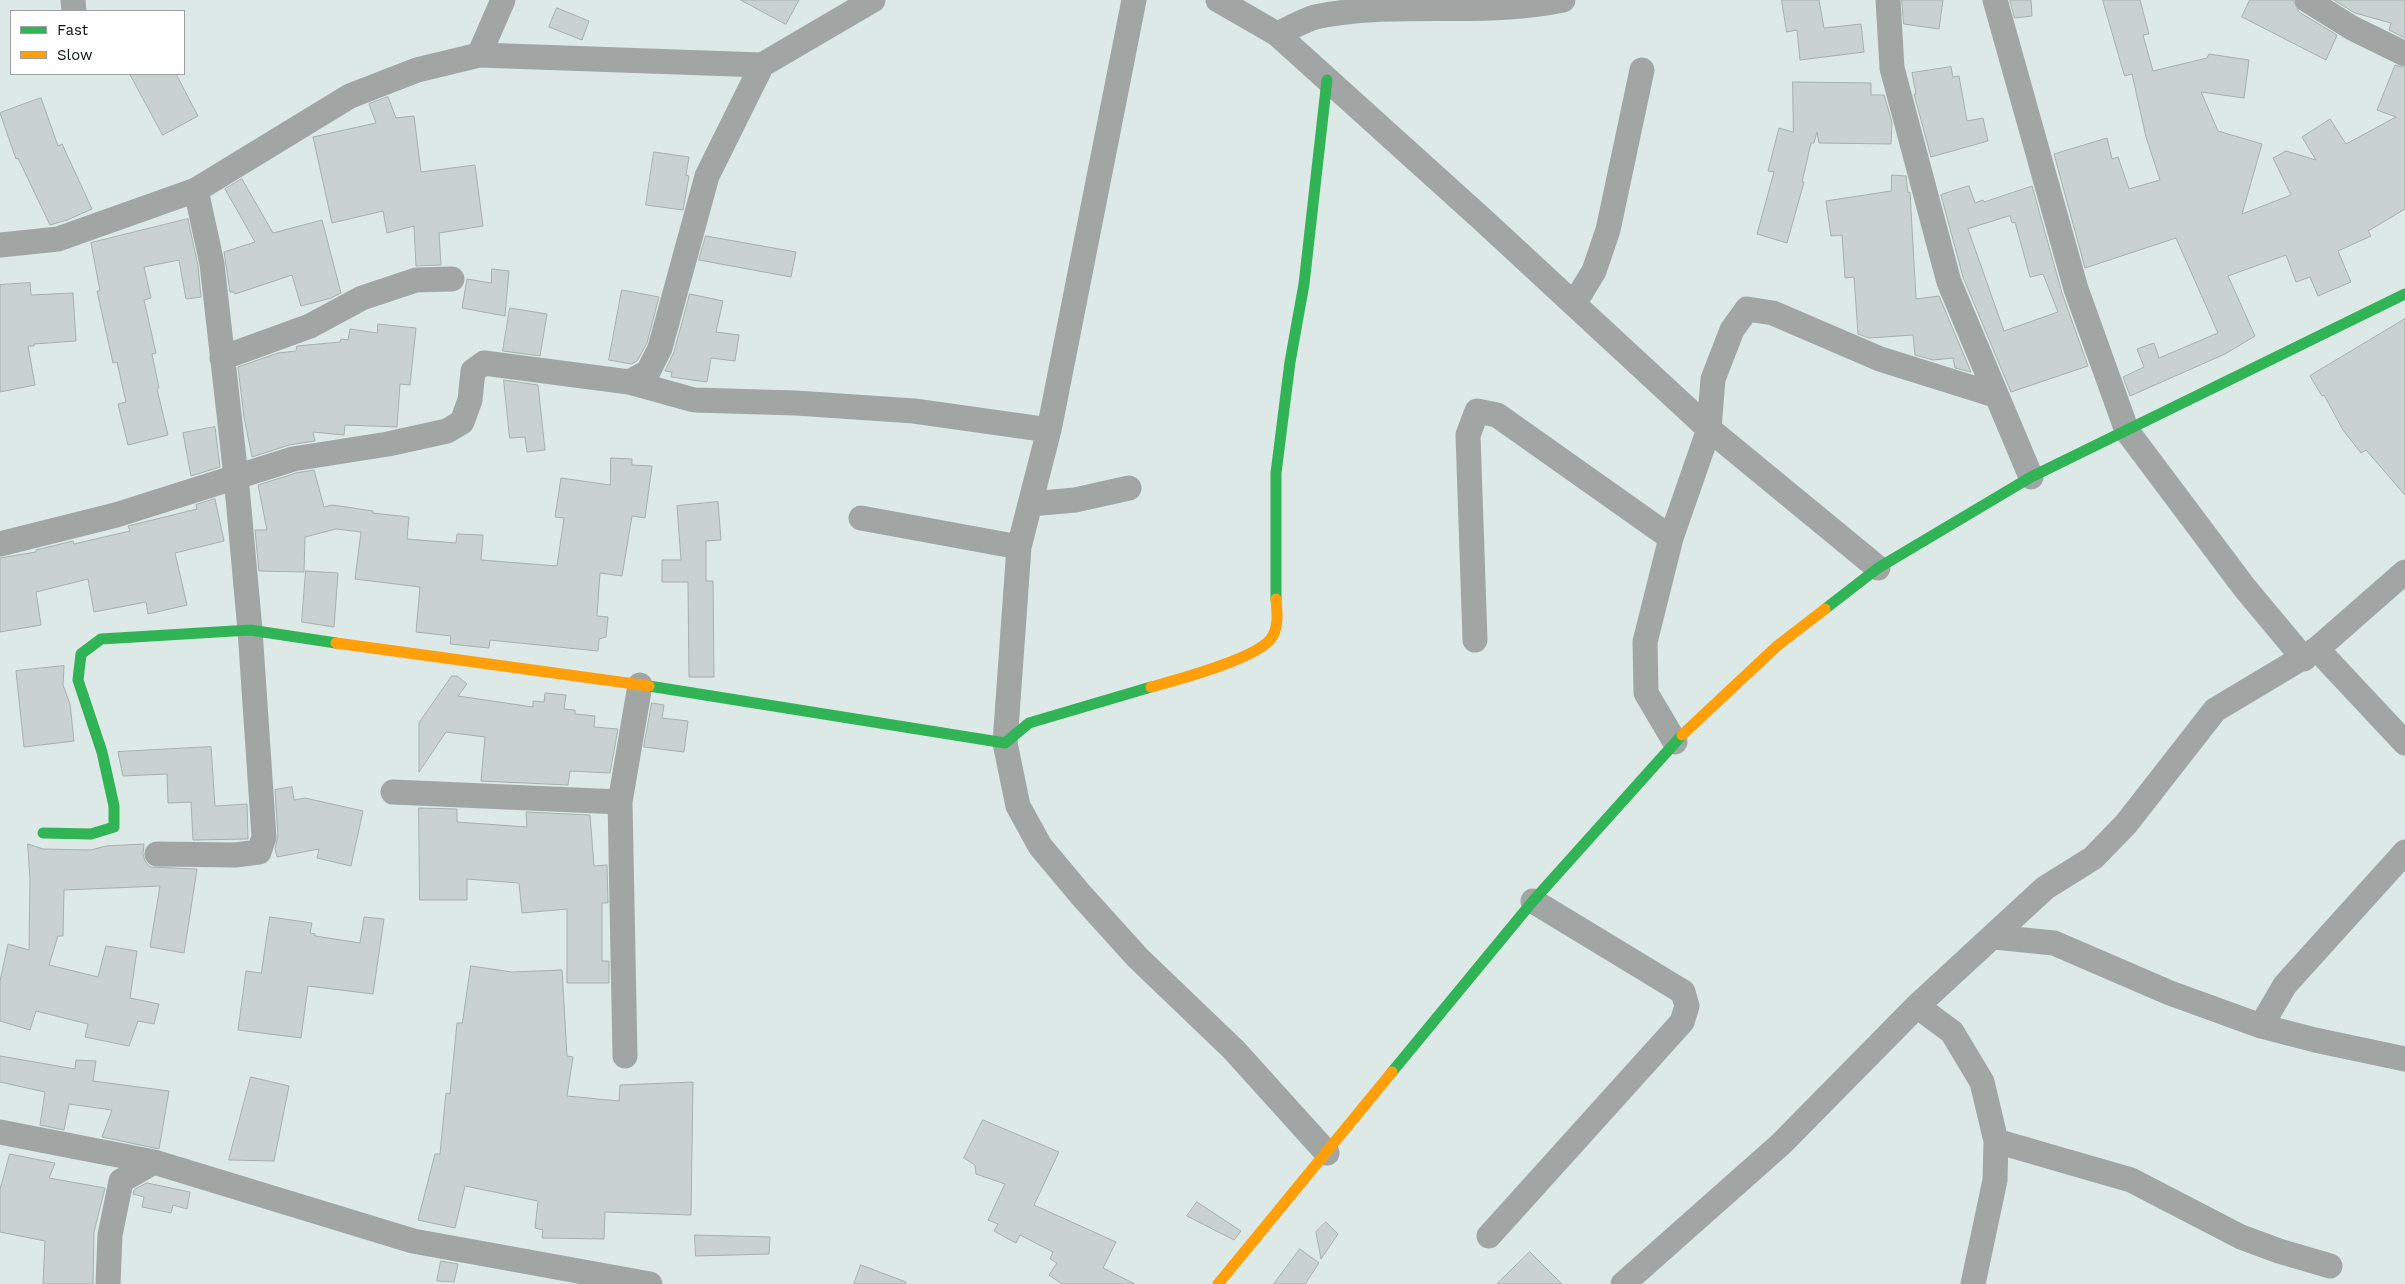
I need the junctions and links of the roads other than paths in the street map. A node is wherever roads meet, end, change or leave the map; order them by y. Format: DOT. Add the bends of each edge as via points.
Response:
graph roads {
  1 [pos="503,0"];
  2 [pos="873,0"];
  3 [pos="1131,0"];
  4 [pos="1218,0"];
  5 [pos="1563,0"];
  6 [pos="1888,0"];
  7 [pos="1996,0"];
  8 [pos="2307,0"];
  9 [pos="1416,2"];
  10 [pos="1277,34"];
  11 [pos="2405,54"];
  12 [pos="479,56"];
  13 [pos="762,65"];
  14 [pos="1642,70"];
  15 [pos="1327,80"];
  16 [pos="196,190"];
  17 [pos="0,245"];
  18 [pos="452,279"];
  19 [pos="2405,294"];
  20 [pos="1574,304"];
  21 [pos="222,358"];
  22 [pos="629,382"];
  23 [pos="1995,395"];
  24 [pos="1709,429"];
  25 [pos="1049,430"];
  26 [pos="2127,431"];
  27 [pos="236,476"];
  28 [pos="2031,477"];
  29 [pos="1129,488"];
  30 [pos="1030,504"];
  31 [pos="861,518"];
  32 [pos="1671,538"];
  33 [pos="0,544"];
  34 [pos="1019,547"];
  35 [pos="1878,568"];
  36 [pos="2405,572"];
  37 [pos="250,630"];
  38 [pos="1475,640"];
  39 [pos="2310,654"];
  40 [pos="640,685"];
  41 [pos="1675,742"];
  42 [pos="1005,744"];
  43 [pos="2405,744"];
  44 [pos="393,792"];
  45 [pos="620,802"];
  46 [pos="43,833"];
  47 [pos="2405,852"];
  48 [pos="157,854"];
  49 [pos="1533,901"];
  50 [pos="1994,937"];
  51 [pos="1917,1006"];
  52 [pos="2262,1026"];
  53 [pos="625,1056"];
  54 [pos="2405,1059"];
  55 [pos="0,1132"];
  56 [pos="1996,1141"];
  57 [pos="1327,1153"];
  58 [pos="154,1162"];
  59 [pos="1489,1236"];
  60 [pos="2330,1266"];
  61 [pos="1227,1281"];
  62 [pos="108,1284"];
  63 [pos="650,1284"];
  64 [pos="1623,1284"];
  65 [pos="1973,1284"];
  1 -- 12 [label="street"];
  2 -- 13 [label="street"];
  3 -- 25 [label="street"];
  4 -- 10 [label="street"];
  5 -- 9 [label="street" via="1536,6"];
  6 -- 23 [label="street" via="1892,68 1949,282"];
  7 -- 26 [label="street" via="2076,289"];
  8 -- 11 [label="street" via="2352,28"];
  9 -- 10 [label="street" via="1315,17"];
  10 -- 15 [label="street"];
  12 -- 13 [label="street"];
  12 -- 16 [label="street" via="416,70 350,96"];
  13 -- 22 [label="street" via="707,176 660,348 648,372"];
  14 -- 20 [label="street" via="1608,230 1594,271"];
  15 -- 20 [label="street"];
  15 -- 42 [label="street" via="1304,284 1276,473 1274,549 1277,621 1272,637 1263,647 1207,671 1029,723"];
  16 -- 17 [label="street" via="58,239"];
  16 -- 21 [label="street" via="212,264"];
  18 -- 21 [label="street" via="416,280 362,298 310,326"];
  19 -- 26 [label="street"];
  20 -- 24 [label="street"];
  21 -- 27 [label="street"];
  22 -- 25 [label="street" via="694,400 914,411"];
  22 -- 27 [label="street" via="484,363 473,371 470,400 462,422 447,431 293,459"];
  23 -- 24 [label="street" via="1880,359 1773,313 1747,309 1732,330 1713,379"];
  23 -- 28 [label="street"];
  24 -- 32 [label="street"];
  24 -- 35 [label="street"];
  25 -- 30 [label="street"];
  26 -- 28 [label="street"];
  26 -- 39 [label="street" via="2244,587"];
  27 -- 33 [label="street" via="116,516"];
  27 -- 37 [label="street"];
  28 -- 35 [label="street"];
  29 -- 30 [label="street" via="1075,500"];
  30 -- 34 [label="street"];
  31 -- 34 [label="street"];
  32 -- 38 [label="street" via="1497,416 1477,411 1468,435"];
  32 -- 41 [label="street" via="1645,642 1646,693"];
  34 -- 42 [label="street"];
  35 -- 41 [label="street" via="1777,646"];
  36 -- 39 [label="street"];
  37 -- 40 [label="street"];
  37 -- 46 [label="street" via="101,640 81,654 78,680 102,752 114,806 114,827 91,834"];
  37 -- 48 [label="street" via="263,810 264,837 259,852 235,855"];
  39 -- 43 [label="street"];
  39 -- 50 [label="street" via="2215,710 2126,824 2093,858 2044,888"];
  40 -- 42 [label="street"];
  40 -- 45 [label="street"];
  41 -- 49 [label="street"];
  42 -- 57 [label="street" via="1018,806 1040,846 1138,958 1234,1050"];
  44 -- 45 [label="street"];
  45 -- 53 [label="street"];
  47 -- 52 [label="street" via="2285,985"];
  49 -- 57 [label="street" via="1421,1034"];
  49 -- 59 [label="street" via="1682,992 1687,1006 1682,1022"];
  50 -- 51 [label="street"];
  50 -- 52 [label="street" via="2054,943 2170,993"];
  51 -- 56 [label="street" via="1952,1032 1977,1073"];
  51 -- 64 [label="street" via="1781,1144"];
  52 -- 54 [label="street"];
  55 -- 58 [label="street"];
  56 -- 60 [label="street" via="2131,1180 2241,1237"];
  56 -- 65 [label="street" via="1995,1180"];
  57 -- 61 [label="street"];
  58 -- 62 [label="street" via="120,1181 110,1235"];
  58 -- 63 [label="street" via="413,1241"];
}
